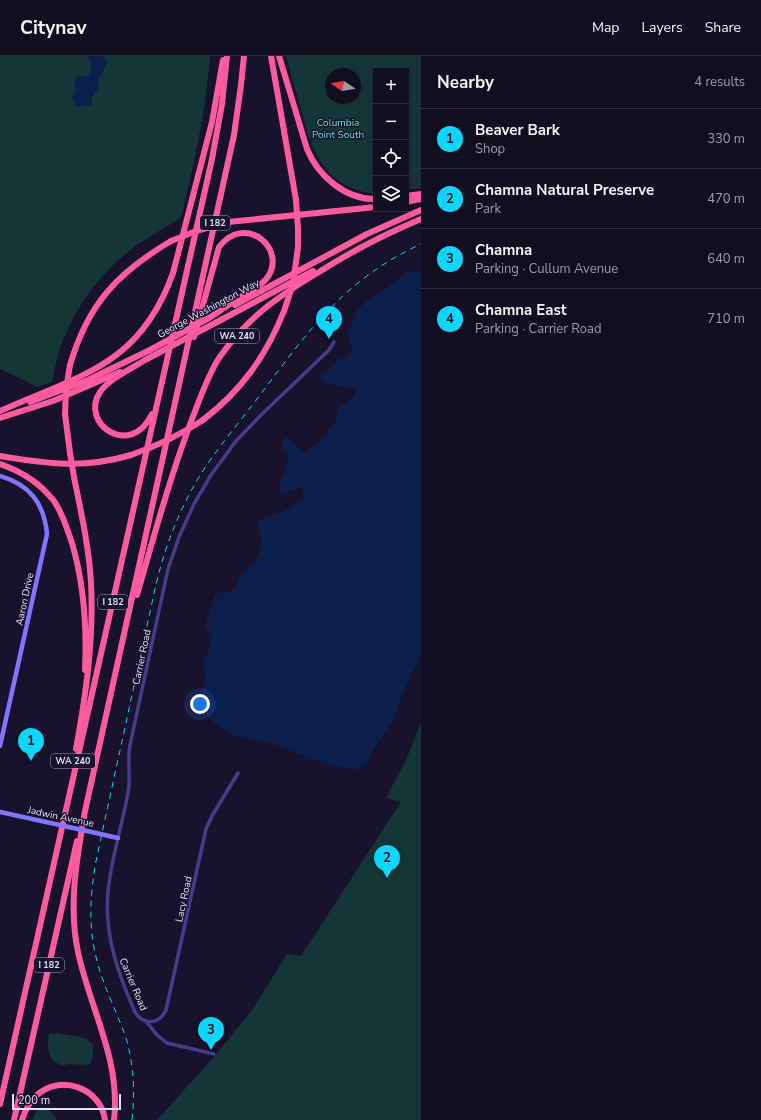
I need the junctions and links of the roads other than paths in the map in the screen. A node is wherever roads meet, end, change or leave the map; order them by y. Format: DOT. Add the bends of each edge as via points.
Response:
graph roads {
  1 [pos="223,56"];
  2 [pos="227,56"];
  3 [pos="244,56"];
  4 [pos="271,56"];
  5 [pos="279,56"];
  6 [pos="421,194"];
  7 [pos="409,196"];
  8 [pos="373,199"];
  9 [pos="421,199"];
  10 [pos="409,201"];
  11 [pos="373,207"];
  12 [pos="421,210"];
  13 [pos="421,219"];
  14 [pos="351,252"];
  15 [pos="209,318"];
  16 [pos="334,342"];
  17 [pos="146,360"];
  18 [pos="161,386"];
  19 [pos="178,388"];
  20 [pos="0,412"];
  21 [pos="0,418"];
  22 [pos="0,456"];
  23 [pos="0,464"];
  24 [pos="0,476"];
  25 [pos="121,651"];
  26 [pos="84,702"];
  27 [pos="0,746"];
  28 [pos="238,773"];
  29 [pos="85,811"];
  30 [pos="0,812"];
  31 [pos="64,819"];
  32 [pos="118,838"];
  33 [pos="18,1020"];
  34 [pos="146,1021"];
  35 [pos="214,1054"];
  36 [pos="0,1085"];
  37 [pos="0,1104"];
  38 [pos="14,1120"];
  39 [pos="22,1120"];
  40 [pos="105,1120"];
  41 [pos="114,1120"];
  1 -- 20 [label="highway" via="212,122 182,240 169,283 155,313 135,339 106,363"];
  2 -- 18 [label="highway, I 182" via="216,137"];
  3 -- 19 [label="highway, I 182" via="234,135"];
  4 -- 22 [label="highway, bridge" via="296,200 298,247 292,284 284,311 271,342 252,372 230,397 203,420 168,441 131,455 104,462 68,464"];
  5 -- 8 [label="highway" via="313,162 325,176 342,189"];
  6 -- 7 [label="highway"];
  9 -- 10 [label="highway"];
  11 -- 26 [label="highway, WA 240, bridge" via="228,222 196,230 171,241 119,278 86,322 70,364 65,414 91,588 91,646"];
  12 -- 15 [label="highway, George Washington Way" via="367,234"];
  13 -- 14 [label="highway, WA 240"];
  14 -- 17 [label="highway, George Washington Way, bridge" via="278,288"];
  14 -- 25 [label="highway, WA 240" via="268,304 245,326 213,368 167,489"];
  15 -- 19 [label="highway" via="268,278 272,255 267,244 259,237 238,233 219,247"];
  15 -- 20 [label="highway, George Washington Way, bridge" via="88,380"];
  16 -- 32 [label="street, Carrier Road" via="227,452 203,487 184,524 165,581 130,745 129,785"];
  17 -- 18 [label="highway" via="108,384 101,392 96,410 100,423 110,432 119,435 130,435 140,431 152,414"];
  17 -- 21 [label="highway, George Washington Way" via="77,391"];
  18 -- 31 [label="highway, I 182"];
  19 -- 25 [label="highway, I 182"];
  23 -- 26 [label="highway" via="28,476 43,488 54,502 68,530 79,573 85,612"];
  24 -- 27 [label="street, Aaron Drive" via="16,482 32,494 43,512 47,534"];
  25 -- 29 [label="highway, I 182"];
  26 -- 31 [label="highway, WA 240"];
  28 -- 34 [label="street, Lacy Road" via="206,829 166,1010 158,1020"];
  29 -- 38 [label="highway, I 182"];
  29 -- 41 [label="highway" via="74,885 74,924 78,952 113,1072"];
  30 -- 32 [label="street, Jadwin Avenue, bridge"];
  31 -- 33 [label="highway, I 182"];
  32 -- 34 [label="street, Carrier Road" via="108,892 109,933 115,961 134,1009 137,1016"];
  33 -- 36 [label="highway"];
  33 -- 37 [label="highway, I 182"];
  34 -- 35 [label="street, Carrier Road" via="167,1043"];
  39 -- 40 [label="highway" via="34,1097 47,1088 60,1085 79,1087 92,1095 102,1108"];
}
